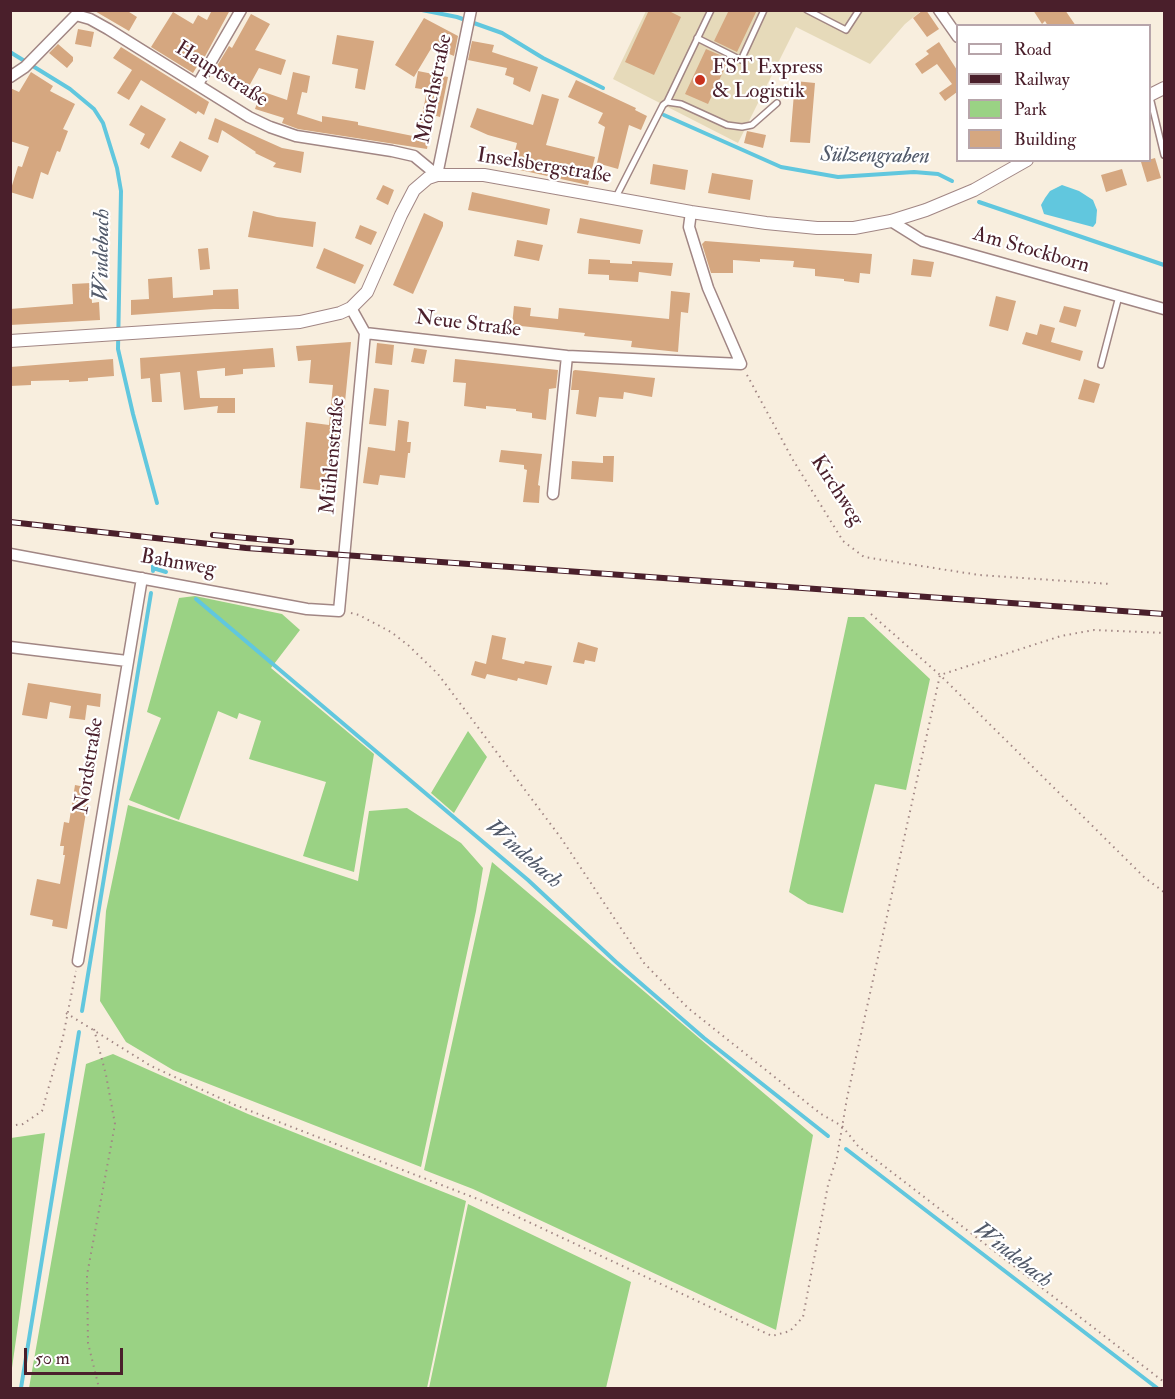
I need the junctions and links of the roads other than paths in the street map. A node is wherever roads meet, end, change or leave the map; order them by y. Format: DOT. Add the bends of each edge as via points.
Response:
graph roads {
  1 [pos="241,10"];
  2 [pos="711,10"];
  3 [pos="764,10"];
  4 [pos="807,10"];
  5 [pos="860,10"];
  6 [pos="939,10"];
  7 [pos="75,13"];
  8 [pos="470,17"];
  9 [pos="956,36"];
  10 [pos="697,38"];
  11 [pos="10,77"];
  12 [pos="198,84"];
  13 [pos="667,102"];
  14 [pos="777,104"];
  15 [pos="1151,104"];
  16 [pos="1164,155"];
  17 [pos="1023,162"];
  18 [pos="437,175"];
  19 [pos="615,198"];
  20 [pos="691,212"];
  21 [pos="891,221"];
  22 [pos="1119,296"];
  23 [pos="351,308"];
  24 [pos="1164,309"];
  25 [pos="365,333"];
  26 [pos="10,341"];
  27 [pos="567,356"];
  28 [pos="1101,365"];
  29 [pos="553,494"];
  30 [pos="10,554"];
  31 [pos="142,578"];
  32 [pos="339,611"];
  33 [pos="10,647"];
  34 [pos="127,661"];
  35 [pos="78,961"];
  1 -- 12 [label="street"];
  2 -- 10 [label="lane"];
  3 -- 10 [label="lane" via="741,60"];
  4 -- 5 [label="lane" via="846,30"];
  6 -- 9 [label="street"];
  7 -- 11 [label="street, Hauptstraße" via="28,64"];
  7 -- 12 [label="street, Hauptstraße"];
  8 -- 18 [label="street, Mönchstraße"];
  10 -- 13 [label="lane"];
  12 -- 18 [label="street, Hauptstraße" via="270,127 296,136 414,156"];
  13 -- 14 [label="lane" via="681,104 731,127 752,125"];
  13 -- 19 [label="lane"];
  15 -- 16 [label="lane"];
  17 -- 21 [label="street, Inselsbergstraße" via="974,190"];
  18 -- 19 [label="street, Inselsbergstraße" via="484,175"];
  18 -- 23 [label="street" via="414,190 372,283"];
  19 -- 20 [label="street, Inselsbergstraße"];
  20 -- 21 [label="street, Inselsbergstraße" via="817,228 854,228"];
  20 -- 27 [label="street, Neue Straße" via="689,227 708,288 741,364"];
  21 -- 22 [label="street, Am Stockborn" via="923,241"];
  22 -- 24 [label="street, Am Stockborn"];
  22 -- 28 [label="lane"];
  23 -- 25 [label="street"];
  23 -- 26 [label="street" via="300,322"];
  25 -- 27 [label="street, Neue Straße"];
  25 -- 32 [label="street, Mühlenstraße"];
  27 -- 29 [label="street"];
  30 -- 31 [label="street, Bahnweg"];
  31 -- 32 [label="street, Bahnweg" via="307,609"];
  31 -- 34 [label="street, Nordstraße"];
  33 -- 34 [label="street"];
  34 -- 35 [label="street, Nordstraße"];
}
